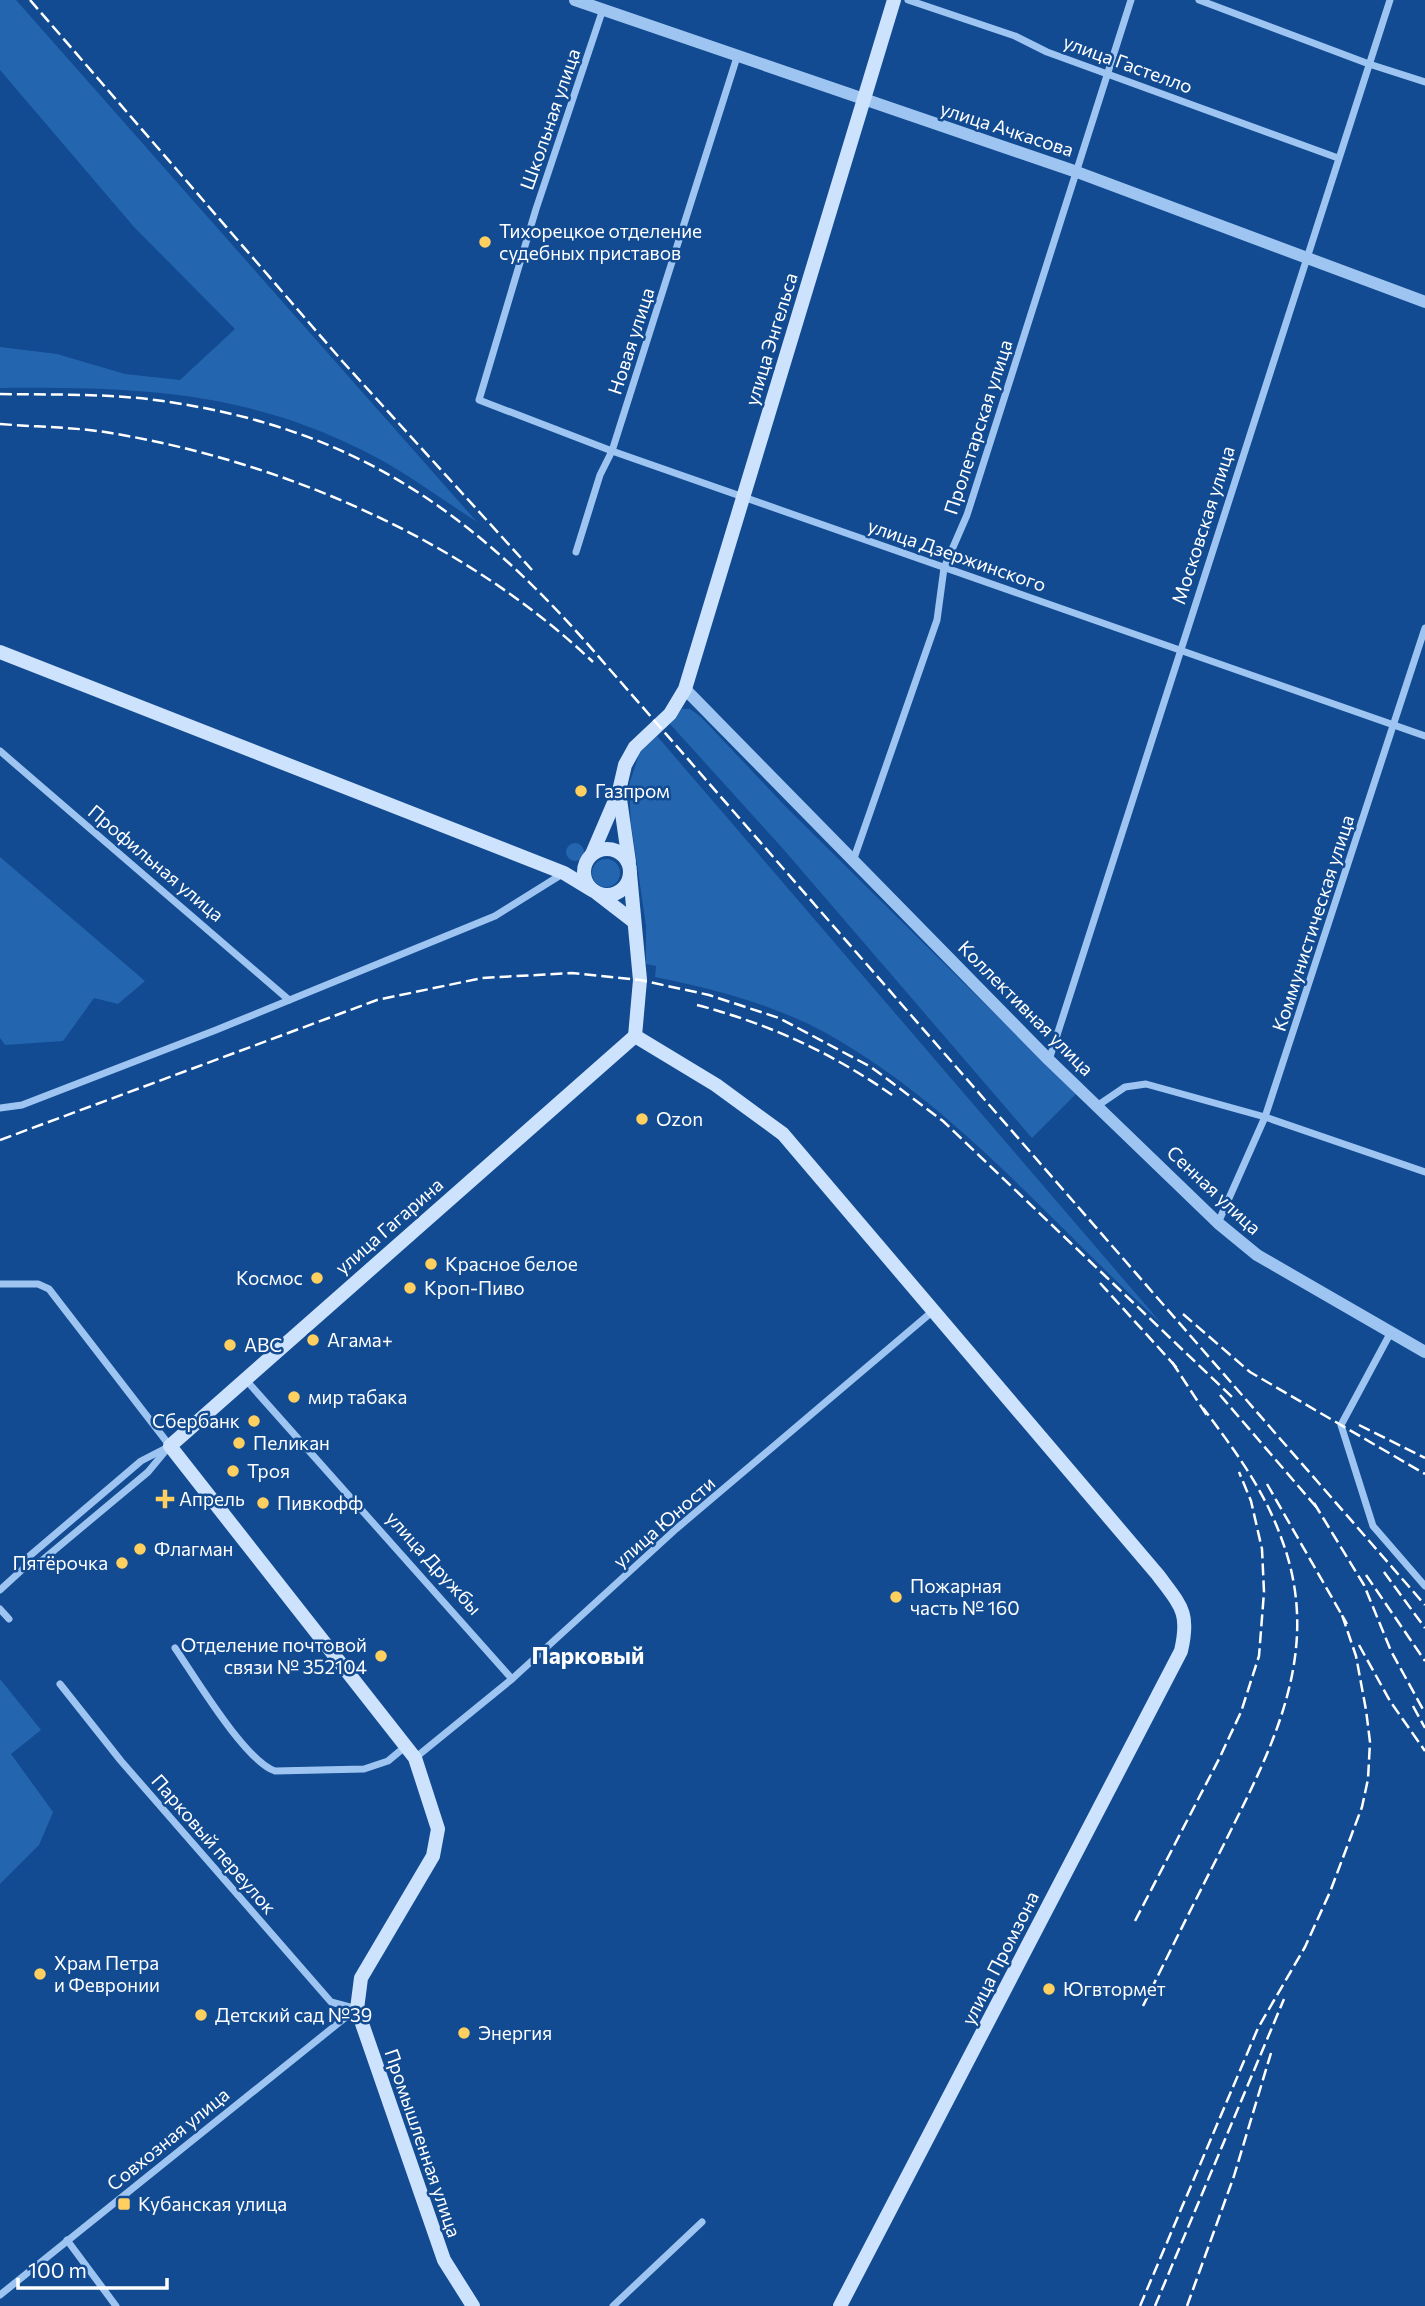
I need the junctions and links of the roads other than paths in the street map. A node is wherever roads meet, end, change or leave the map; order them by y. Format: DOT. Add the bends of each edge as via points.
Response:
graph roads {
  1 [pos="575,0"];
  2 [pos="894,0"];
  3 [pos="908,0"];
  4 [pos="1131,0"];
  5 [pos="1199,0"];
  6 [pos="1390,0"];
  7 [pos="603,9"];
  8 [pos="737,57"];
  9 [pos="1369,64"];
  10 [pos="1107,72"];
  11 [pos="1425,82"];
  12 [pos="864,101"];
  13 [pos="1338,158"];
  14 [pos="1077,173"];
  15 [pos="1307,258"];
  16 [pos="1424,300"];
  17 [pos="479,400"];
  18 [pos="612,451"];
  19 [pos="742,496"];
  20 [pos="576,552"];
  21 [pos="944,568"];
  22 [pos="1425,628"];
  23 [pos="1179,650"];
  24 [pos="0,652"];
  25 [pos="685,689"];
  26 [pos="1394,725"];
  27 [pos="1425,736"];
  28 [pos="0,751"];
  29 [pos="619,791"];
  30 [pos="589,859"];
  31 [pos="852,862"];
  32 [pos="630,871"];
  33 [pos="564,873"];
  34 [pos="594,891"];
  35 [pos="634,921"];
  36 [pos="289,1000"];
  37 [pos="635,1036"];
  38 [pos="1049,1060"];
  39 [pos="1097,1105"];
  40 [pos="0,1108"];
  41 [pos="1265,1117"];
  42 [pos="1425,1172"];
  43 [pos="1218,1223"];
  44 [pos="0,1284"];
  45 [pos="934,1310"];
  46 [pos="1391,1332"];
  47 [pos="1425,1352"];
  48 [pos="244,1378"];
  49 [pos="170,1446"];
  50 [pos="24,1568"];
  51 [pos="1425,1586"];
  52 [pos="0,1590"];
  53 [pos="0,1609"];
  54 [pos="9,1619"];
  55 [pos="175,1648"];
  56 [pos="512,1679"];
  57 [pos="60,1684"];
  58 [pos="411,1752"];
  59 [pos="356,2009"];
  60 [pos="702,2222"];
  61 [pos="67,2240"];
  62 [pos="0,2295"];
  63 [pos="116,2306"];
  64 [pos="473,2306"];
  65 [pos="613,2306"];
  66 [pos="840,2306"];
  1 -- 7 [label="street, улица Ачкасова"];
  2 -- 12 [label="main road, улица Энгельса"];
  3 -- 10 [label="street, улица Гастелло"];
  4 -- 10 [label="street, Пролетарская улица"];
  5 -- 9 [label="street"];
  6 -- 9 [label="street, Московская улица"];
  7 -- 8 [label="street, улица Ачкасова"];
  7 -- 17 [label="street, Школьная улица"];
  8 -- 12 [label="street, улица Ачкасова"];
  8 -- 18 [label="street, Новая улица"];
  9 -- 11 [label="street"];
  9 -- 13 [label="street, Московская улица"];
  10 -- 13 [label="street, улица Гастелло"];
  10 -- 14 [label="street, Пролетарская улица"];
  12 -- 14 [label="street, улица Ачкасова"];
  12 -- 19 [label="main road, улица Энгельса"];
  13 -- 15 [label="street, Московская улица"];
  14 -- 15 [label="street, улица Ачкасова"];
  14 -- 21 [label="street, Пролетарская улица" via="967,515"];
  15 -- 16 [label="street, улица Ачкасова"];
  15 -- 23 [label="street, Московская улица"];
  17 -- 18 [label="street, улица Дзержинского"];
  18 -- 19 [label="street, улица Дзержинского"];
  18 -- 20 [label="street, Новая улица"];
  19 -- 21 [label="street, улица Дзержинского"];
  19 -- 25 [label="main road, улица Энгельса"];
  21 -- 23 [label="street, улица Дзержинского"];
  21 -- 31 [label="street, Пролетарская улица" via="937,620"];
  22 -- 26 [label="street, Коммунистическая улица"];
  23 -- 26 [label="street, улица Дзержинского"];
  23 -- 38 [label="street, Московская улица"];
  24 -- 33 [label="main road"];
  25 -- 29 [label="main road, улица Энгельса" via="670,713 635,747"];
  25 -- 31 [label="street, Коллективная улица"];
  26 -- 27 [label="street, улица Дзержинского"];
  26 -- 41 [label="street, Коммунистическая улица"];
  28 -- 36 [label="street, Профильная улица"];
  29 -- 30 [label="main road, улица Энгельса"];
  29 -- 32 [label="main road"];
  30 -- 32 [label="main road" via="602,849 616,850 625,857"];
  30 -- 33 [label="main road"];
  30 -- 34 [label="main road" via="585,879"];
  31 -- 38 [label="street, Коллективная улица"];
  32 -- 34 [label="main road" via="618,893"];
  32 -- 35 [label="main road"];
  33 -- 34 [label="main road"];
  33 -- 36 [label="street" via="495,916"];
  34 -- 35 [label="main road"];
  35 -- 37 [label="main road" via="640,979"];
  36 -- 40 [label="street" via="22,1105"];
  37 -- 45 [label="main road" via="716,1085 783,1134"];
  37 -- 48 [label="main road, улица Гагарина"];
  38 -- 39 [label="street, Коллективная улица"];
  39 -- 41 [label="street" via="1125,1087 1146,1084"];
  39 -- 43 [label="street, Сенная улица"];
  41 -- 42 [label="street"];
  41 -- 43 [label="street, Коммунистическая улица"];
  43 -- 46 [label="street, Сенная улица" via="1257,1255"];
  44 -- 49 [label="street" via="38,1284 50,1289"];
  45 -- 56 [label="street, улица Юности" via="676,1530"];
  45 -- 66 [label="main road, улица Промзона" via="1158,1575 1180,1604 1187,1625 1176,1661"];
  46 -- 47 [label="street, Сенная улица"];
  46 -- 51 [label="street" via="1341,1425 1373,1526"];
  48 -- 49 [label="main road, улица Гагарина"];
  48 -- 56 [label="street, улица Дружбы"];
  49 -- 50 [label="street, улица Гагарина" via="148,1472 33,1568"];
  49 -- 50 [label="street, улица Гагарина" via="141,1461 26,1559"];
  49 -- 58 [label="main road"];
  50 -- 52 [label="street, улица Гагарина"];
  53 -- 54 [label="street"];
  55 -- 58 [label="street, улица Юности" via="230,1727 265,1767 275,1771 364,1769"];
  56 -- 58 [label="street, улица Юности"];
  57 -- 59 [label="street, Парковый переулок" via="121,1761 331,2002"];
  58 -- 59 [label="main road" via="438,1829 433,1856 361,1978"];
  59 -- 61 [label="street, Совхозная улица"];
  59 -- 64 [label="main road, Промышленная улица" via="444,2260"];
  60 -- 65 [label="street"];
  61 -- 62 [label="street, Совхозная улица"];
  61 -- 63 [label="street"];
}
